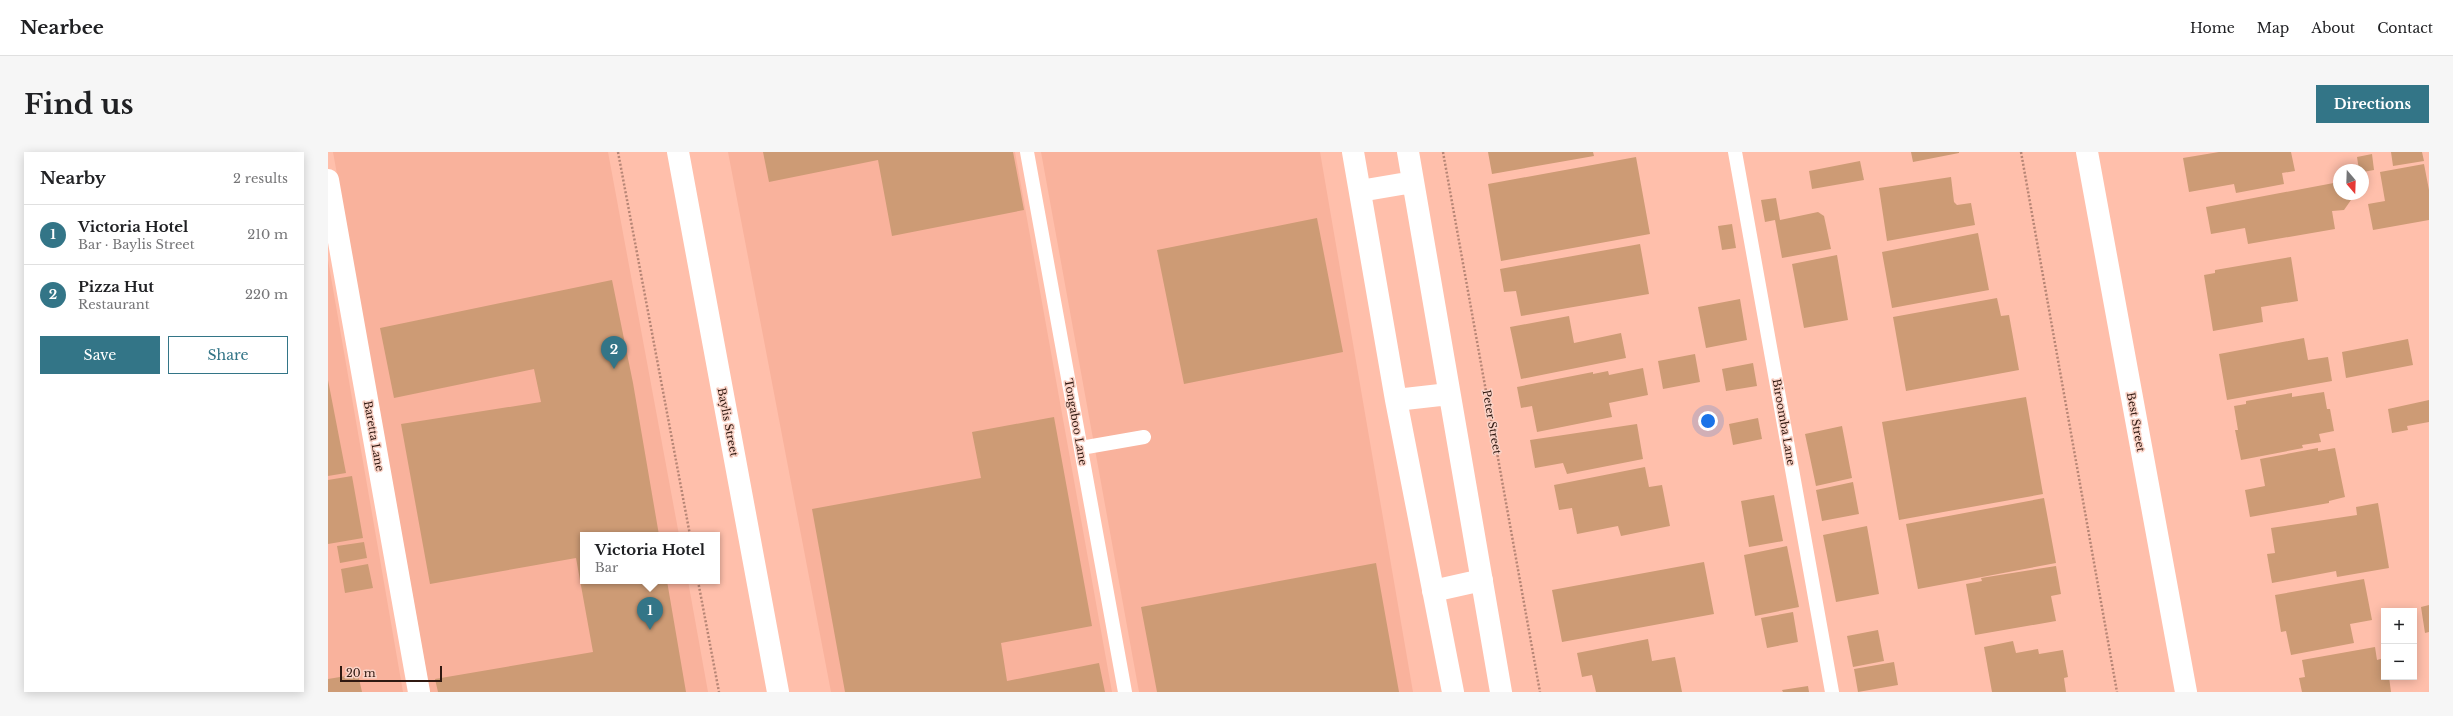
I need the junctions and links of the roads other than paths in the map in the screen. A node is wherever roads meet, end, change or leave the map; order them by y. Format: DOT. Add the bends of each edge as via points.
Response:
graph roads {
  1 [pos="678,152"];
  2 [pos="1027,152"];
  3 [pos="1353,152"];
  4 [pos="1408,152"];
  5 [pos="1735,152"];
  6 [pos="2087,152"];
  7 [pos="328,180"];
  8 [pos="1413,182"];
  9 [pos="1360,191"];
  10 [pos="1449,394"];
  11 [pos="1396,400"];
  12 [pos="1144,437"];
  13 [pos="1081,448"];
  14 [pos="1482,580"];
  15 [pos="1433,591"];
  16 [pos="419,692"];
  17 [pos="778,692"];
  18 [pos="1125,692"];
  19 [pos="1452,692"];
  20 [pos="1501,692"];
  21 [pos="1832,692"];
  22 [pos="2186,692"];
  1 -- 17 [label="street, Baylis Street"];
  2 -- 13 [label="lane, Tongaboo Lane"];
  3 -- 9 [label="street"];
  4 -- 8 [label="street"];
  5 -- 21 [label="lane, Biroomba Lane"];
  6 -- 22 [label="street, Best Street"];
  7 -- 16 [label="street, Baretta Lane"];
  8 -- 9 [label="street"];
  8 -- 10 [label="street"];
  9 -- 11 [label="street"];
  10 -- 11 [label="street"];
  10 -- 14 [label="street"];
  11 -- 15 [label="street"];
  12 -- 13 [label="lane"];
  13 -- 18 [label="lane, Tongaboo Lane"];
  14 -- 15 [label="street"];
  14 -- 20 [label="street"];
  15 -- 19 [label="street"];
}
